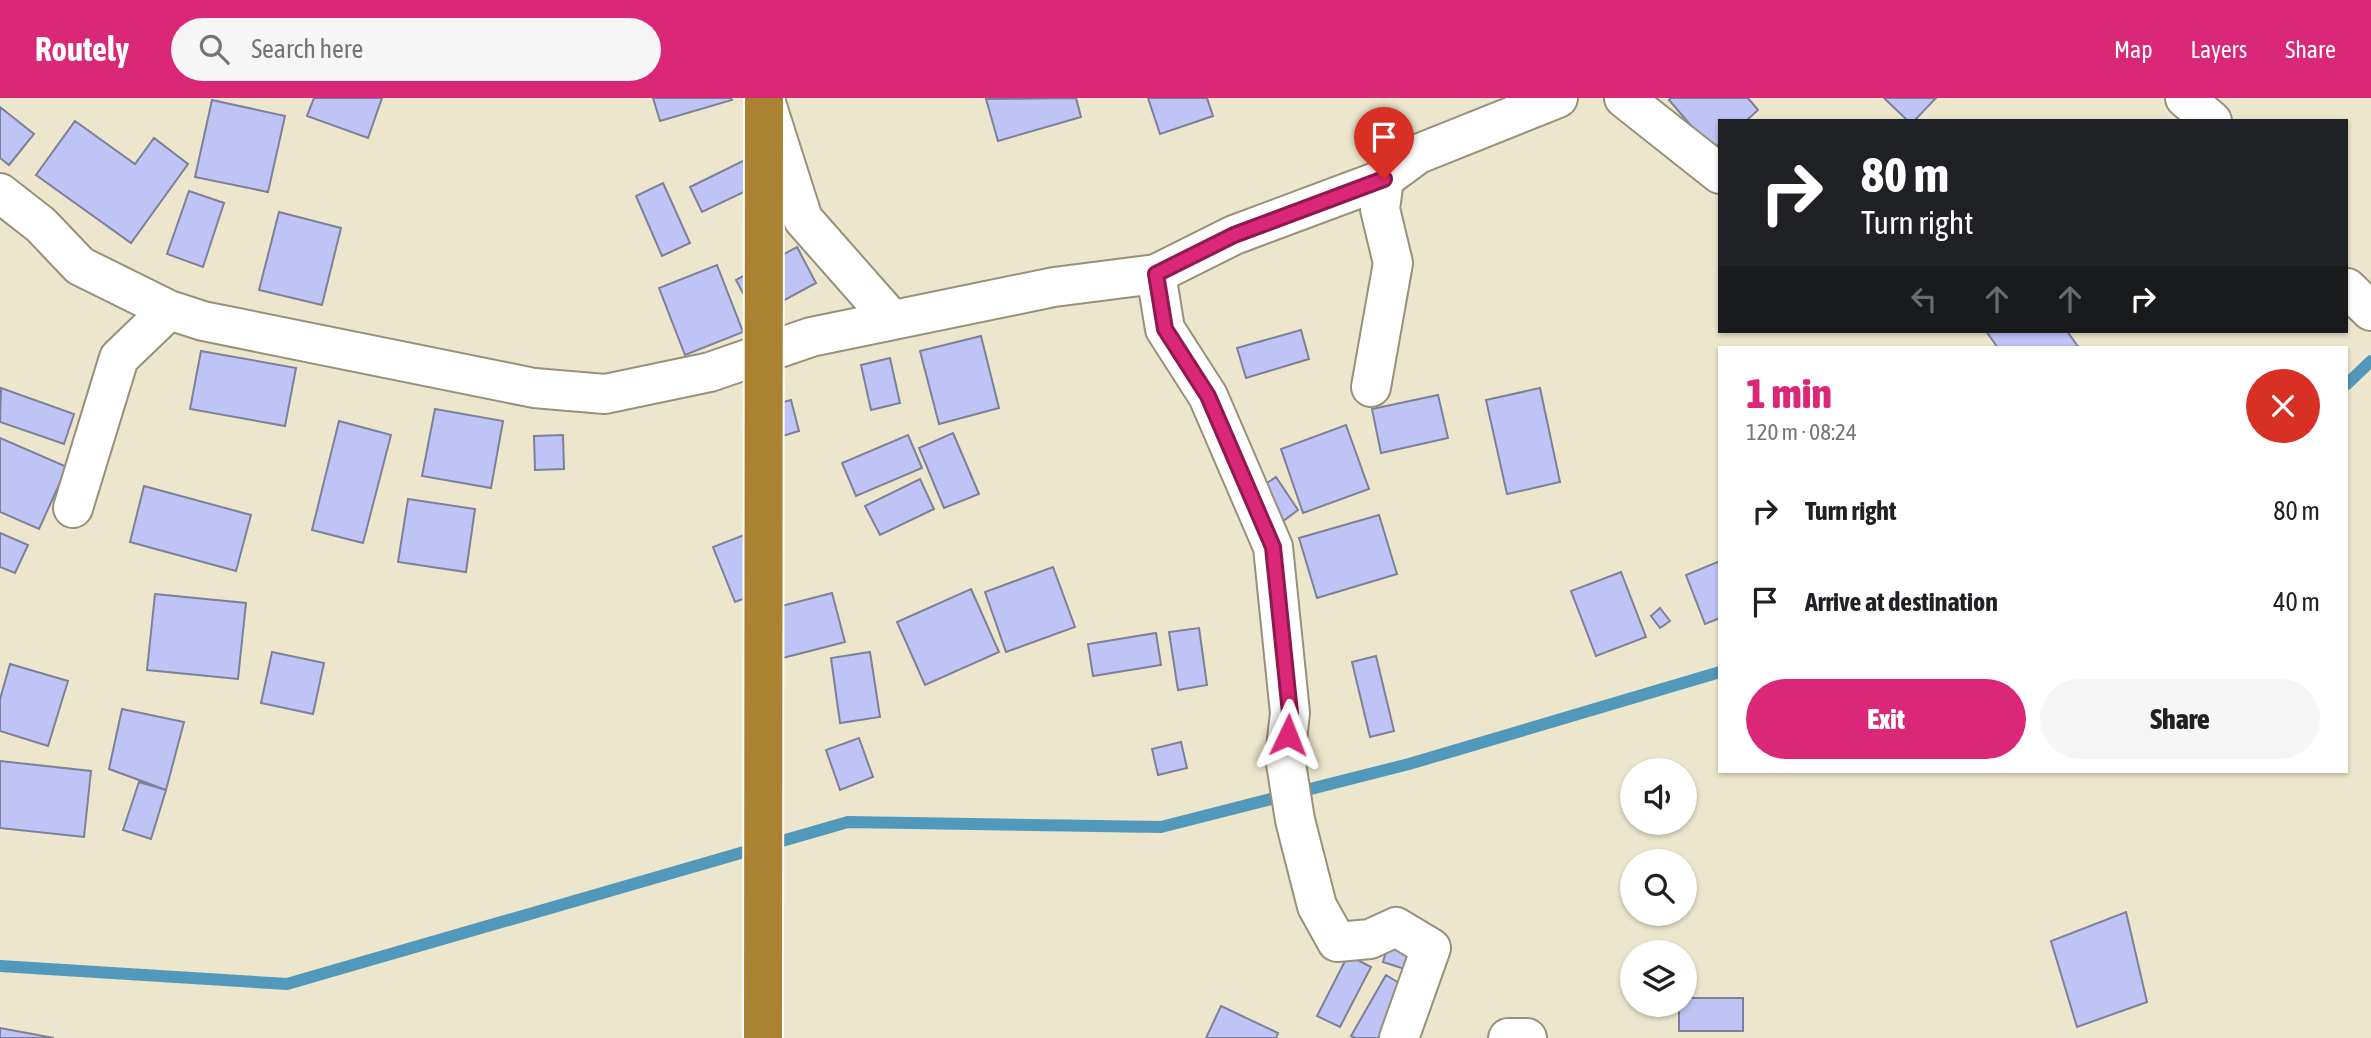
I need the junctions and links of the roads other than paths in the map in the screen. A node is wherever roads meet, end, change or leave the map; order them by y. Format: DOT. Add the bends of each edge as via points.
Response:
graph roads {
  1 [pos="765,98"];
  2 [pos="1558,98"];
  3 [pos="1624,98"];
  4 [pos="2185,98"];
  5 [pos="2210,119"];
  6 [pos="1718,172"];
  7 [pos="1384,179"];
  8 [pos="0,194"];
  9 [pos="1156,274"];
  10 [pos="2348,289"];
  11 [pos="169,310"];
  12 [pos="2371,311"];
  13 [pos="892,320"];
  14 [pos="1371,387"];
  15 [pos="73,508"];
  16 [pos="763,1038"];
  17 [pos="1399,1038"];
  18 [pos="1508,1038"];
  19 [pos="1527,1038"];
  1 -- 13 [label="street" via="803,219"];
  1 -- 16 [label="highway"];
  2 -- 7 [label="street" via="1418,154"];
  3 -- 6 [label="street"];
  4 -- 5 [label="street"];
  7 -- 9 [label="street" via="1234,235"];
  7 -- 14 [label="street" via="1380,209 1393,263"];
  8 -- 11 [label="street" via="41,225 80,267"];
  9 -- 13 [label="street" via="1054,287"];
  9 -- 17 [label="street" via="1165,329 1208,396 1273,547 1290,713 1285,757 1294,820 1317,906 1337,942 1370,939 1396,927 1431,948"];
  10 -- 12 [label="street"];
  11 -- 13 [label="street" via="202,321 534,388 605,394 710,372 811,337"];
  11 -- 15 [label="street" via="119,358"];
  18 -- 19 [label="street"];
}
